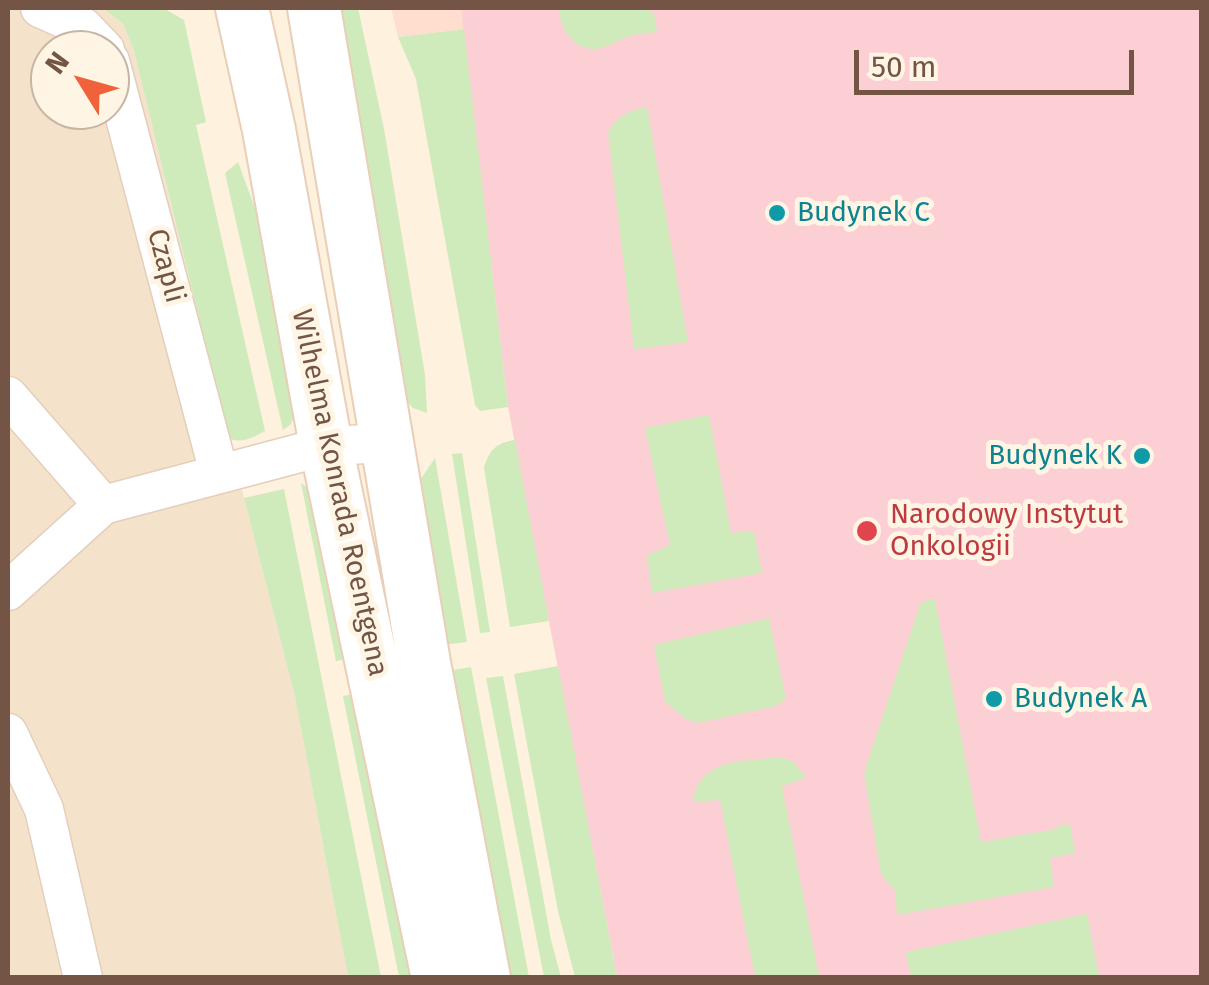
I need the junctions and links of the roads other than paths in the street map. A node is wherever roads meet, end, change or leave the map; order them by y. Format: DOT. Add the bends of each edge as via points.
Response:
graph roads {
  1 [pos="40,8"];
  2 [pos="242,8"];
  3 [pos="314,8"];
  4 [pos="86,30"];
  5 [pos="128,130"];
  6 [pos="8,396"];
  7 [pos="389,442"];
  8 [pos="326,446"];
  9 [pos="219,473"];
  10 [pos="103,504"];
  11 [pos="8,592"];
  12 [pos="8,733"];
  13 [pos="83,978"];
  14 [pos="438,978"];
  15 [pos="484,978"];
  1 -- 4 [label="street"];
  2 -- 8 [label="street, Wilhelma Konrada Roentgena"];
  3 -- 7 [label="street, Wilhelma Konrada Roentgena"];
  5 -- 9 [label="street, Czapli"];
  6 -- 10 [label="street"];
  7 -- 8 [label="street"];
  7 -- 15 [label="street, Wilhelma Konrada Roentgena"];
  8 -- 9 [label="street"];
  8 -- 14 [label="street, Wilhelma Konrada Roentgena"];
  9 -- 10 [label="street"];
  10 -- 11 [label="street"];
  12 -- 13 [label="street" via="44,809"];
}
